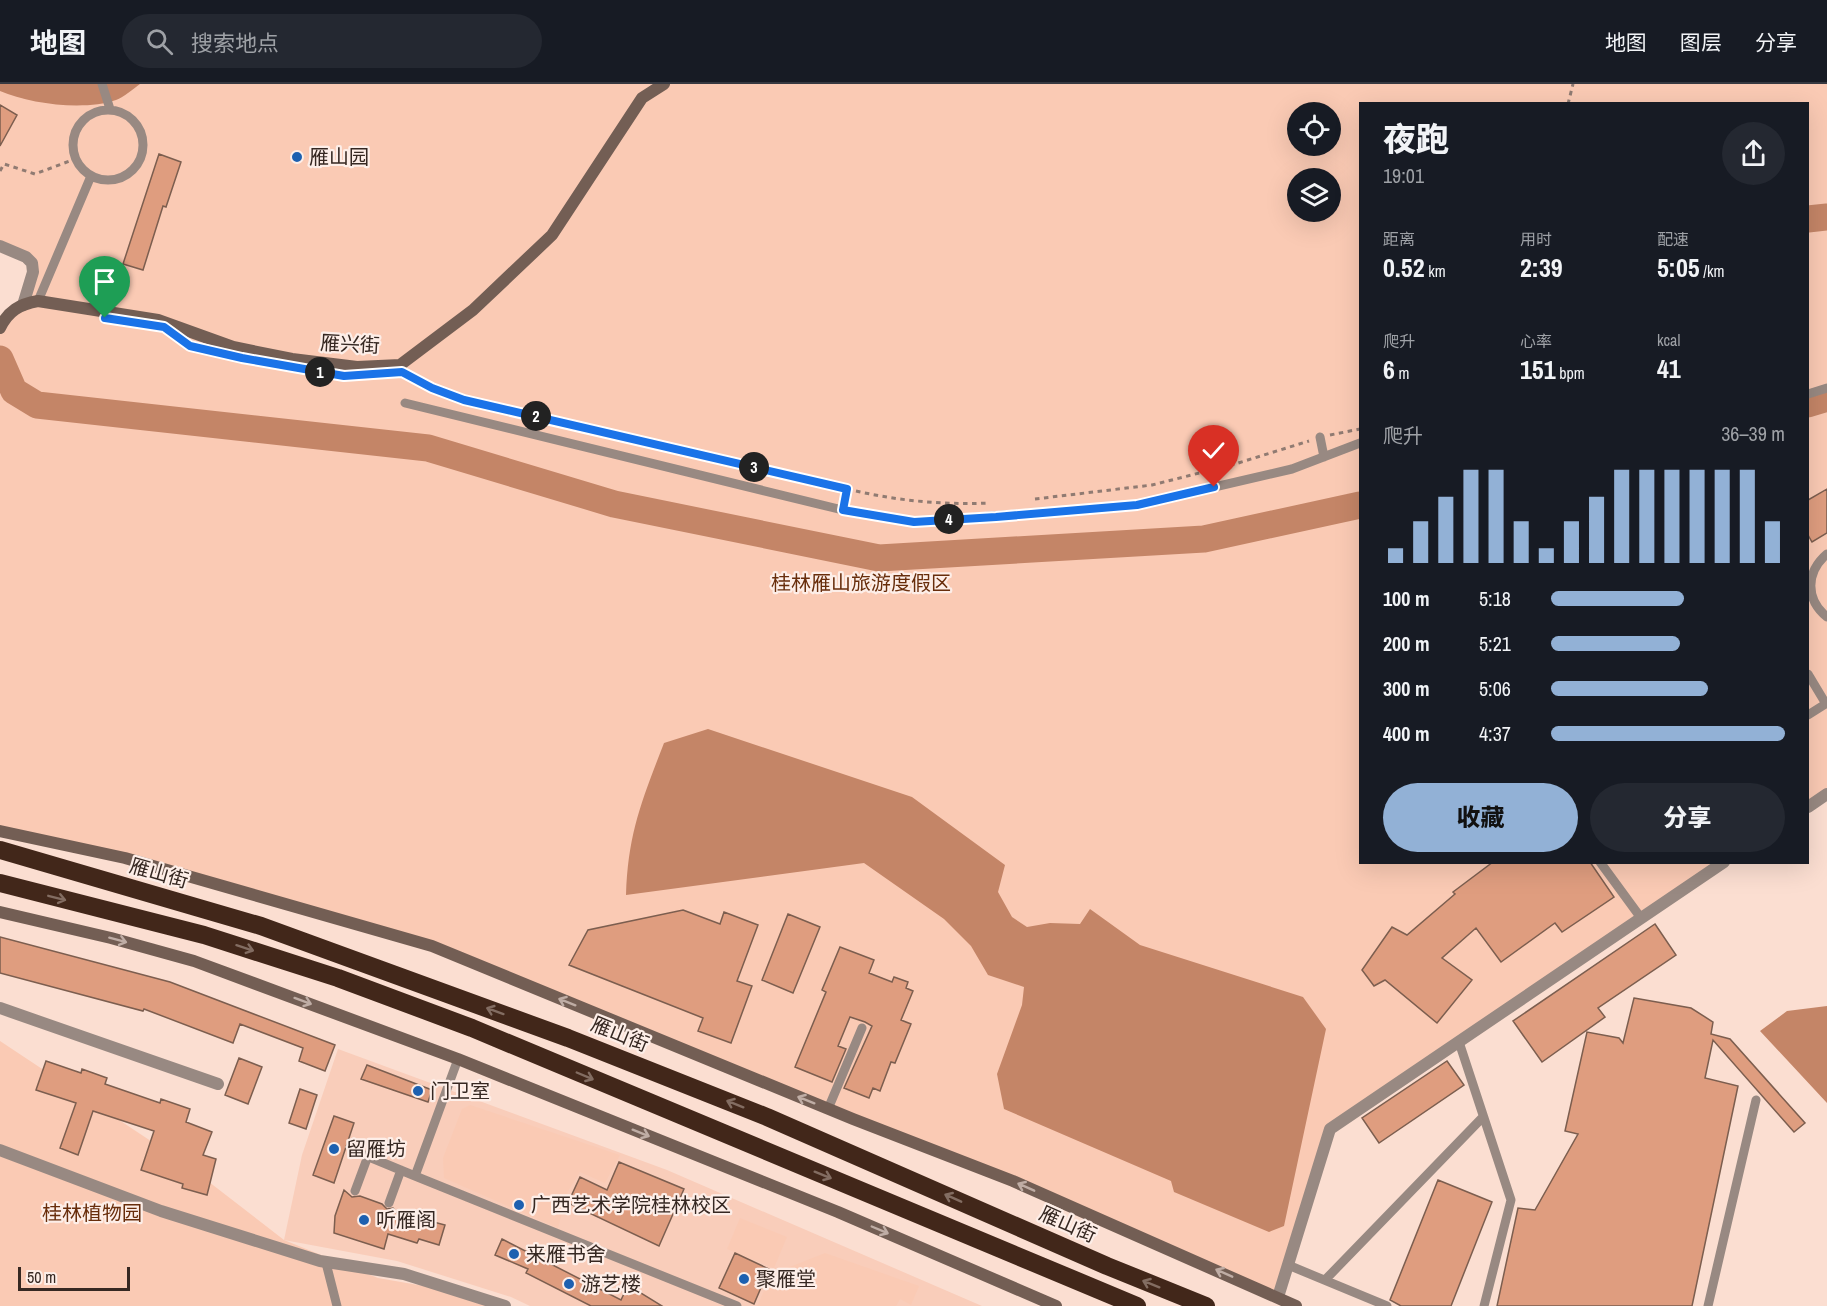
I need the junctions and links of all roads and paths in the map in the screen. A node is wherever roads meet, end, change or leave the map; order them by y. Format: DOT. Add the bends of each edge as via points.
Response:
graph roads {
  1 [pos="102,84"];
  2 [pos="664,84"];
  3 [pos="1574,84"];
  4 [pos="1570,102"];
  5 [pos="109,105"];
  6 [pos="75,159"];
  7 [pos="0,171"];
  8 [pos="91,177"];
  9 [pos="0,246"];
  10 [pos="38,301"];
  11 [pos="23,305"];
  12 [pos="0,328"];
  13 [pos="402,372"];
  14 [pos="1827,388"];
  15 [pos="1809,394"];
  16 [pos="405,403"];
  17 [pos="1359,429"];
  18 [pos="1320,437"];
  19 [pos="1359,443"];
  20 [pos="1324,457"];
  21 [pos="847,489"];
  22 [pos="1026,501"];
  23 [pos="994,503"];
  24 [pos="843,510"];
  25 [pos="1827,554"];
  26 [pos="1810,575"];
  27 [pos="1827,617"];
  28 [pos="1809,677"];
  29 [pos="1826,703"];
  30 [pos="1809,715"];
  31 [pos="1827,794"];
  32 [pos="1809,806"];
  33 [pos="0,831"];
  34 [pos="0,850"];
  35 [pos="1601,864"];
  36 [pos="1721,864"];
  37 [pos="0,883"];
  38 [pos="0,912"];
  39 [pos="1641,918"];
  40 [pos="0,1008"];
  41 [pos="862,1029"];
  42 [pos="1459,1042"];
  43 [pos="458,1059"];
  44 [pos="218,1084"];
  45 [pos="1756,1100"];
  46 [pos="828,1109"];
  47 [pos="1484,1117"];
  48 [pos="0,1150"];
  49 [pos="357,1152"];
  50 [pos="368,1156"];
  51 [pos="400,1170"];
  52 [pos="415,1176"];
  53 [pos="355,1191"];
  54 [pos="388,1203"];
  55 [pos="326,1263"];
  56 [pos="1288,1265"];
  57 [pos="1325,1280"];
  58 [pos="1278,1297"];
  59 [pos="337,1306"];
  60 [pos="505,1306"];
  61 [pos="738,1306"];
  62 [pos="1056,1306"];
  63 [pos="1137,1306"];
  64 [pos="1206,1306"];
  65 [pos="1296,1306"];
  66 [pos="1387,1306"];
  67 [pos="1484,1306"];
  68 [pos="1708,1306"];
  1 -- 5 [label="lane"];
  2 -- 10 [label="street, 雁兴街" via="642,98 552,235 473,310 400,365 357,367 292,360 233,347 158,320"];
  3 -- 4 [label="path"];
  5 -- 6 [label="lane" via="79,124 73,135"];
  5 -- 8 [label="lane" via="138,127 143,149 133,170 124,177"];
  6 -- 7 [label="path" via="35,174 4,164"];
  6 -- 8 [label="lane"];
  8 -- 10 [label="lane"];
  9 -- 11 [label="street" via="32,263"];
  10 -- 11 [label="street, 雁兴街"];
  11 -- 12 [label="street, 雁兴街" via="9,314"];
  13 -- 21 [label="path" via="464,400"];
  14 -- 15 [label="lane"];
  16 -- 24 [label="lane"];
  17 -- 18 [label="path"];
  18 -- 20 [label="lane"];
  18 -- 22 [label="path" via="1152,485"];
  19 -- 20 [label="lane"];
  20 -- 24 [label="lane" via="1292,469 1137,505 914,522"];
  21 -- 23 [label="path" via="886,498"];
  21 -- 24 [label="lane"];
  25 -- 26 [label="lane"];
  26 -- 27 [label="lane" via="1814,603"];
  28 -- 29 [label="lane"];
  29 -- 30 [label="lane"];
  31 -- 32 [label="street"];
  46 -- 33 [label="street, one-way" via="432,946 125,858"];
  64 -- 34 [label="highway, 雁山街, one-way" via="767,1117 568,1038 261,926"];
  35 -- 39 [label="lane"];
  36 -- 39 [label="street"];
  37 -- 63 [label="highway, one-way" via="204,935 338,978 472,1028"];
  38 -- 43 [label="street, one-way" via="194,961"];
  39 -- 42 [label="street"];
  40 -- 44 [label="street"];
  41 -- 46 [label="lane"];
  42 -- 47 [label="lane"];
  42 -- 56 [label="street" via="1330,1129"];
  43 -- 52 [label="lane"];
  43 -- 62 [label="street, one-way" via="838,1212"];
  45 -- 68 [label="lane"];
  58 -- 46 [label="street, one-way" via="1013,1181"];
  47 -- 57 [label="lane"];
  47 -- 67 [label="lane" via="1511,1200"];
  48 -- 55 [label="street" via="160,1211"];
  49 -- 50 [label="lane"];
  50 -- 51 [label="lane"];
  50 -- 53 [label="lane"];
  51 -- 52 [label="lane"];
  51 -- 54 [label="lane"];
  52 -- 61 [label="lane"];
  55 -- 59 [label="lane"];
  55 -- 60 [label="street" via="404,1274"];
  56 -- 57 [label="lane"];
  56 -- 58 [label="street"];
  57 -- 66 [label="lane"];
  58 -- 65 [label="street"];
}
